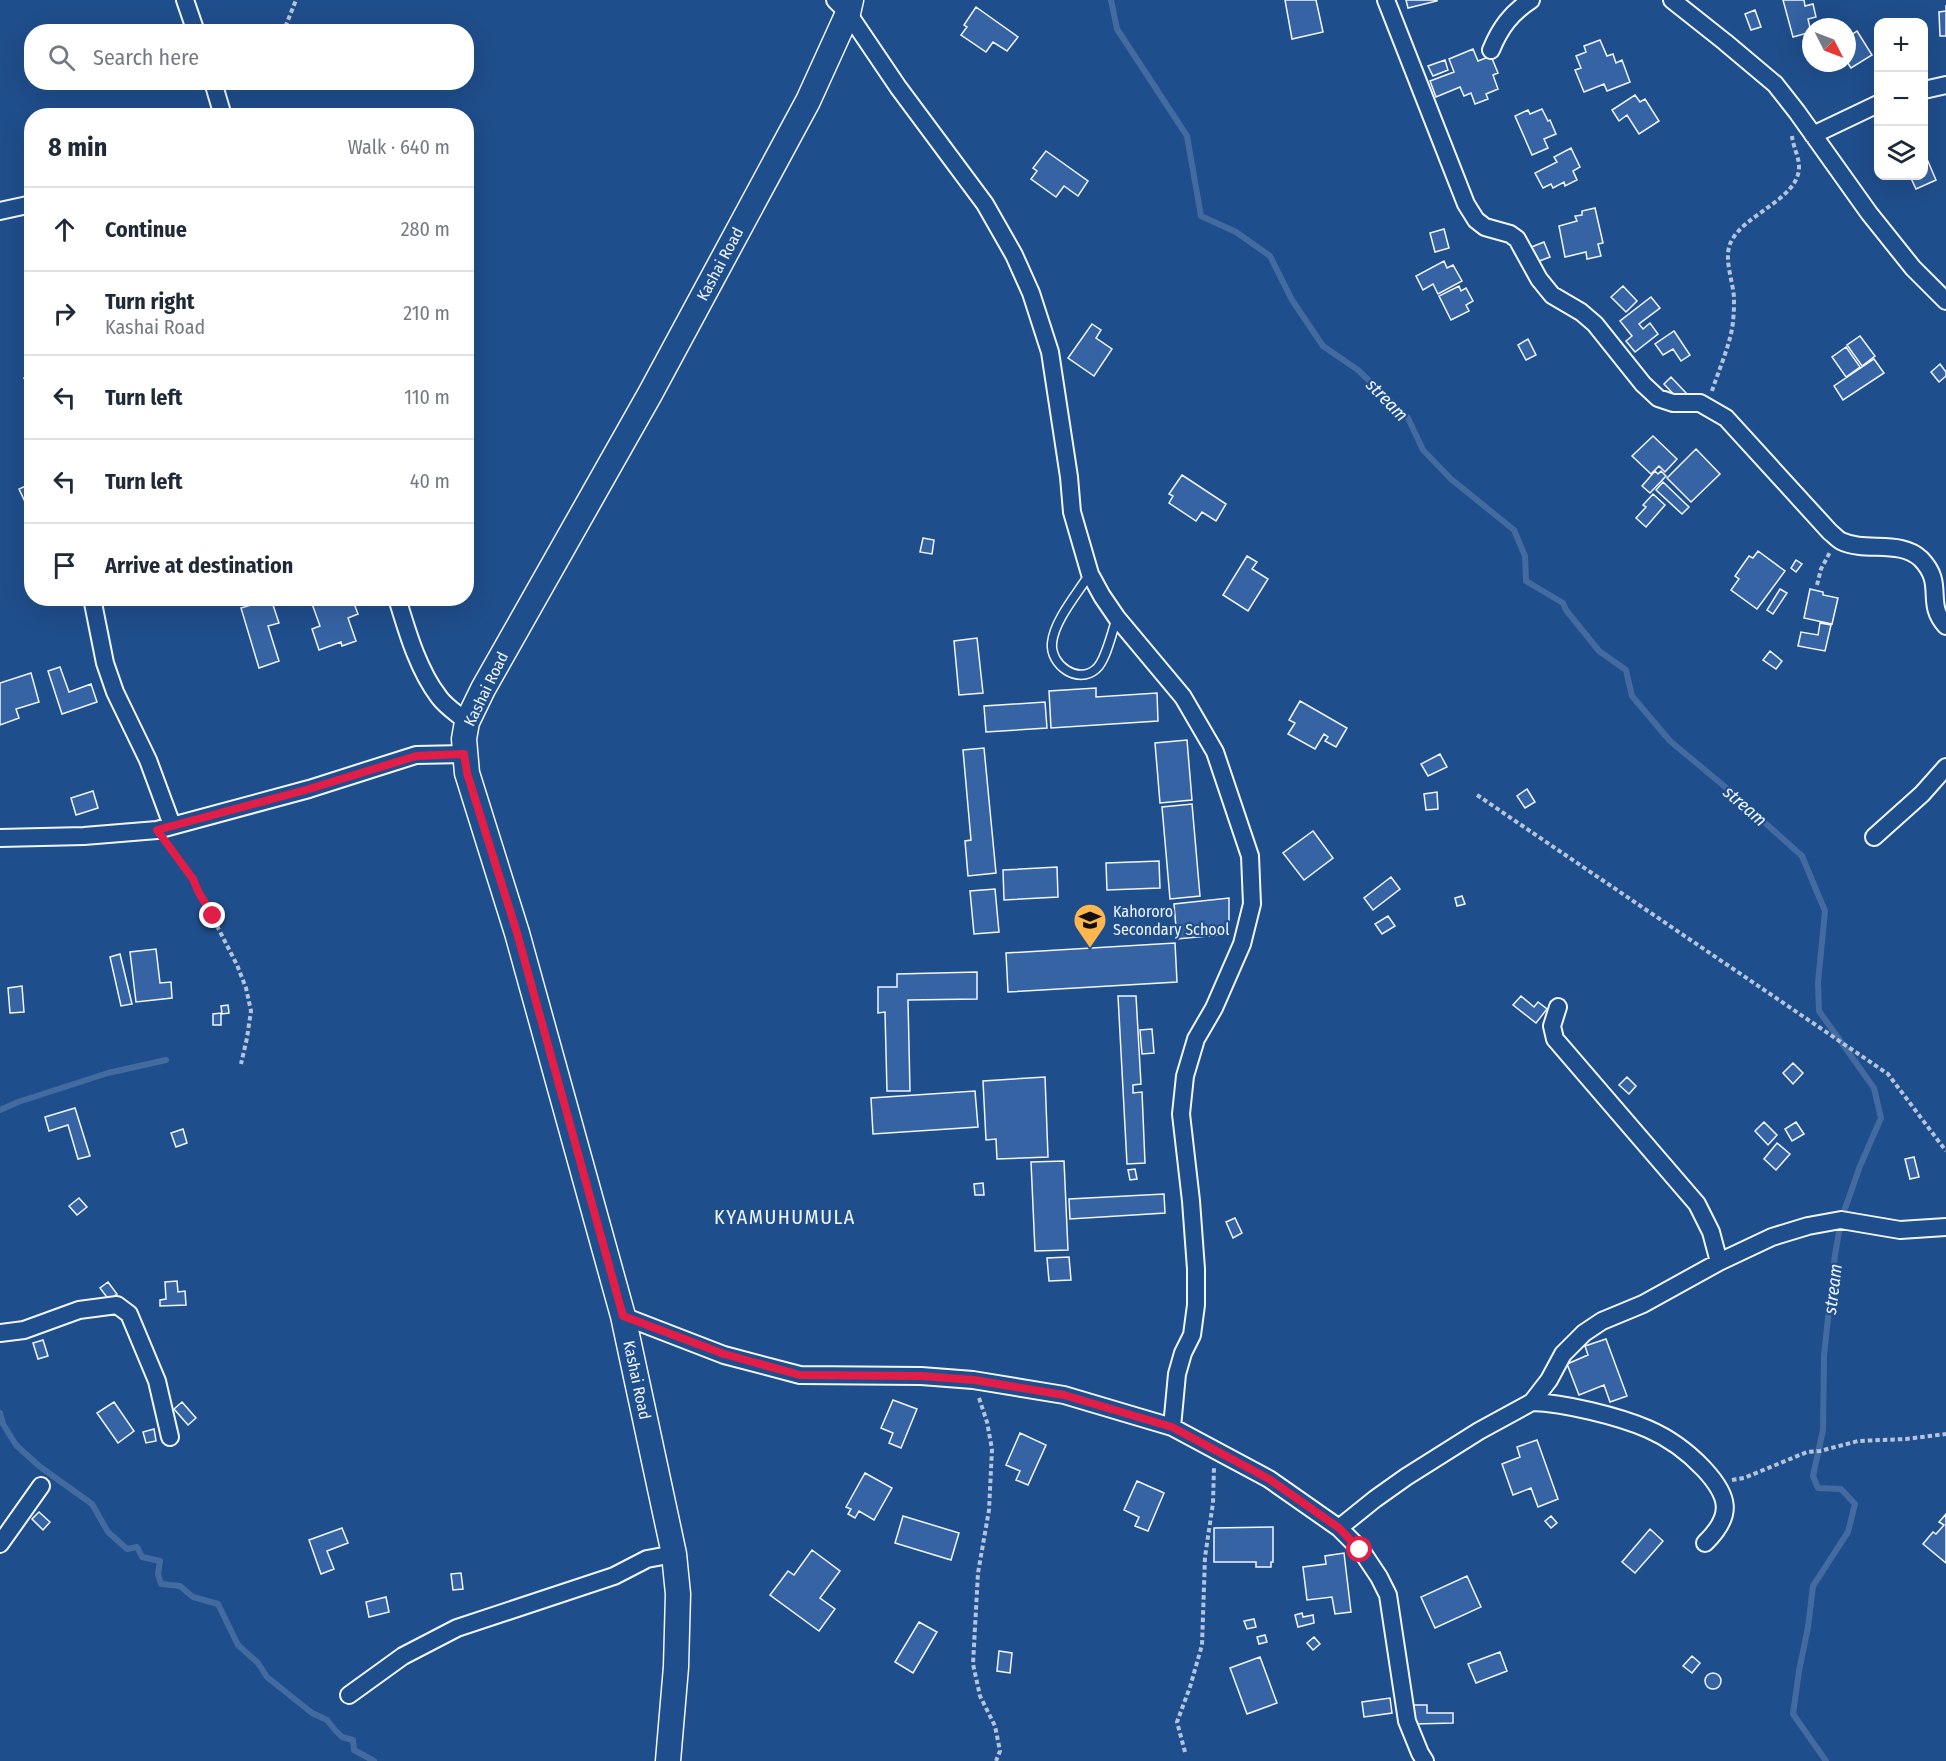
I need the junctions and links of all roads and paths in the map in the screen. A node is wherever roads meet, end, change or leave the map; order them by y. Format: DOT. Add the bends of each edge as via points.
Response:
graph roads {
  1 [pos="184,0"];
  2 [pos="296,0"];
  3 [pos="1386,0"];
  4 [pos="1532,0"];
  5 [pos="1672,0"];
  6 [pos="844,4"];
  7 [pos="193,24"];
  8 [pos="286,24"];
  9 [pos="1491,50"];
  10 [pos="1946,85"];
  11 [pos="1928,89"];
  12 [pos="215,90"];
  13 [pos="1874,106"];
  14 [pos="221,108"];
  15 [pos="1797,112"];
  16 [pos="1813,135"];
  17 [pos="24,206"];
  18 [pos="0,211"];
  19 [pos="1946,301"];
  20 [pos="1707,407"];
  21 [pos="1841,541"];
  22 [pos="1090,574"];
  23 [pos="1817,585"];
  24 [pos="94,606"];
  25 [pos="400,606"];
  26 [pos="1117,618"];
  27 [pos="1946,626"];
  28 [pos="467,722"];
  29 [pos="464,754"];
  30 [pos="1946,768"];
  31 [pos="1477,795"];
  32 [pos="165,827"];
  33 [pos="1874,837"];
  34 [pos="0,838"];
  35 [pos="1558,1007"];
  36 [pos="241,1064"];
  37 [pos="1946,1151"];
  38 [pos="1946,1227"];
  39 [pos="1719,1262"];
  40 [pos="623,1316"];
  41 [pos="0,1333"];
  42 [pos="974,1380"];
  43 [pos="1532,1402"];
  44 [pos="1172,1427"];
  45 [pos="1946,1434"];
  46 [pos="170,1437"];
  47 [pos="1214,1448"];
  48 [pos="1715,1482"];
  49 [pos="41,1486"];
  50 [pos="1339,1528"];
  51 [pos="1705,1543"];
  52 [pos="0,1544"];
  53 [pos="674,1554"];
  54 [pos="349,1695"];
  55 [pos="1185,1752"];
  56 [pos="668,1761"];
  57 [pos="996,1761"];
  58 [pos="1425,1761"];
  1 -- 7 [label="street"];
  2 -- 8 [label="path"];
  3 -- 20 [label="street" via="1466,204 1476,220 1517,239 1552,295 1595,324 1658,398"];
  4 -- 9 [label="street" via="1506,21"];
  5 -- 15 [label="street" via="1775,84"];
  6 -- 22 [label="street" via="898,87 985,204 1031,293 1050,352 1072,512"];
  6 -- 28 [label="street, Kashai Road" via="803,111"];
  10 -- 11 [label="street"];
  12 -- 14 [label="street"];
  13 -- 16 [label="street"];
  15 -- 16 [label="street"];
  15 -- 20 [label="path" via="1792,126 1797,178 1777,200 1744,225 1730,245 1733,324"];
  16 -- 19 [label="street" via="1913,268"];
  17 -- 18 [label="street"];
  20 -- 21 [label="street" via="1726,418"];
  21 -- 23 [label="path" via="1827,557"];
  21 -- 27 [label="street" via="1910,550 1921,558 1935,578 1936,613"];
  22 -- 26 [label="street"];
  22 -- 26 [label="lane" via="1058,624 1052,642 1052,655 1058,664 1082,676 1096,670 1105,658"];
  24 -- 32 [label="street" via="105,663 148,760"];
  25 -- 28 [label="street" via="428,680 440,699"];
  26 -- 44 [label="street" via="1183,698 1215,752 1250,856 1252,904 1242,944 1196,1039 1185,1076 1181,1113 1191,1201 1196,1305 1192,1335 1177,1374"];
  28 -- 29 [label="street, Kashai Road"];
  29 -- 32 [label="street" via="416,756"];
  29 -- 40 [label="street, Kashai Road"];
  30 -- 33 [label="street"];
  31 -- 37 [label="path" via="1888,1074"];
  32 -- 34 [label="street" via="84,836"];
  32 -- 36 [label="path" via="246,988 251,1011"];
  35 -- 39 [label="street" via="1552,1026 1555,1039 1696,1204 1711,1232"];
  38 -- 39 [label="street" via="1900,1230 1841,1220 1772,1237"];
  39 -- 43 [label="street" via="1584,1333 1563,1354"];
  40 -- 42 [label="street" via="724,1354 800,1375"];
  40 -- 53 [label="street, Kashai Road"];
  41 -- 46 [label="street" via="24,1330 80,1310 117,1305 124,1309 157,1381"];
  42 -- 44 [label="street" via="1064,1395"];
  42 -- 57 [label="path" via="992,1449 989,1510 978,1573 973,1664 980,1696 995,1726 1000,1751"];
  43 -- 48 [label="street" via="1559,1404 1647,1428 1678,1445"];
  43 -- 50 [label="street" via="1406,1477"];
  44 -- 47 [label="street"];
  45 -- 48 [label="path" via="1850,1442 1807,1452 1744,1478"];
  47 -- 50 [label="street" via="1269,1479"];
  47 -- 55 [label="path" via="1203,1637 1177,1722"];
  48 -- 51 [label="street" via="1722,1491 1722,1520"];
  49 -- 52 [label="street"];
  50 -- 58 [label="street" via="1360,1550 1388,1595 1407,1721"];
  53 -- 54 [label="street" via="647,1559 614,1576 457,1628 403,1656"];
  53 -- 56 [label="street, Kashai Road" via="678,1594"];
}
